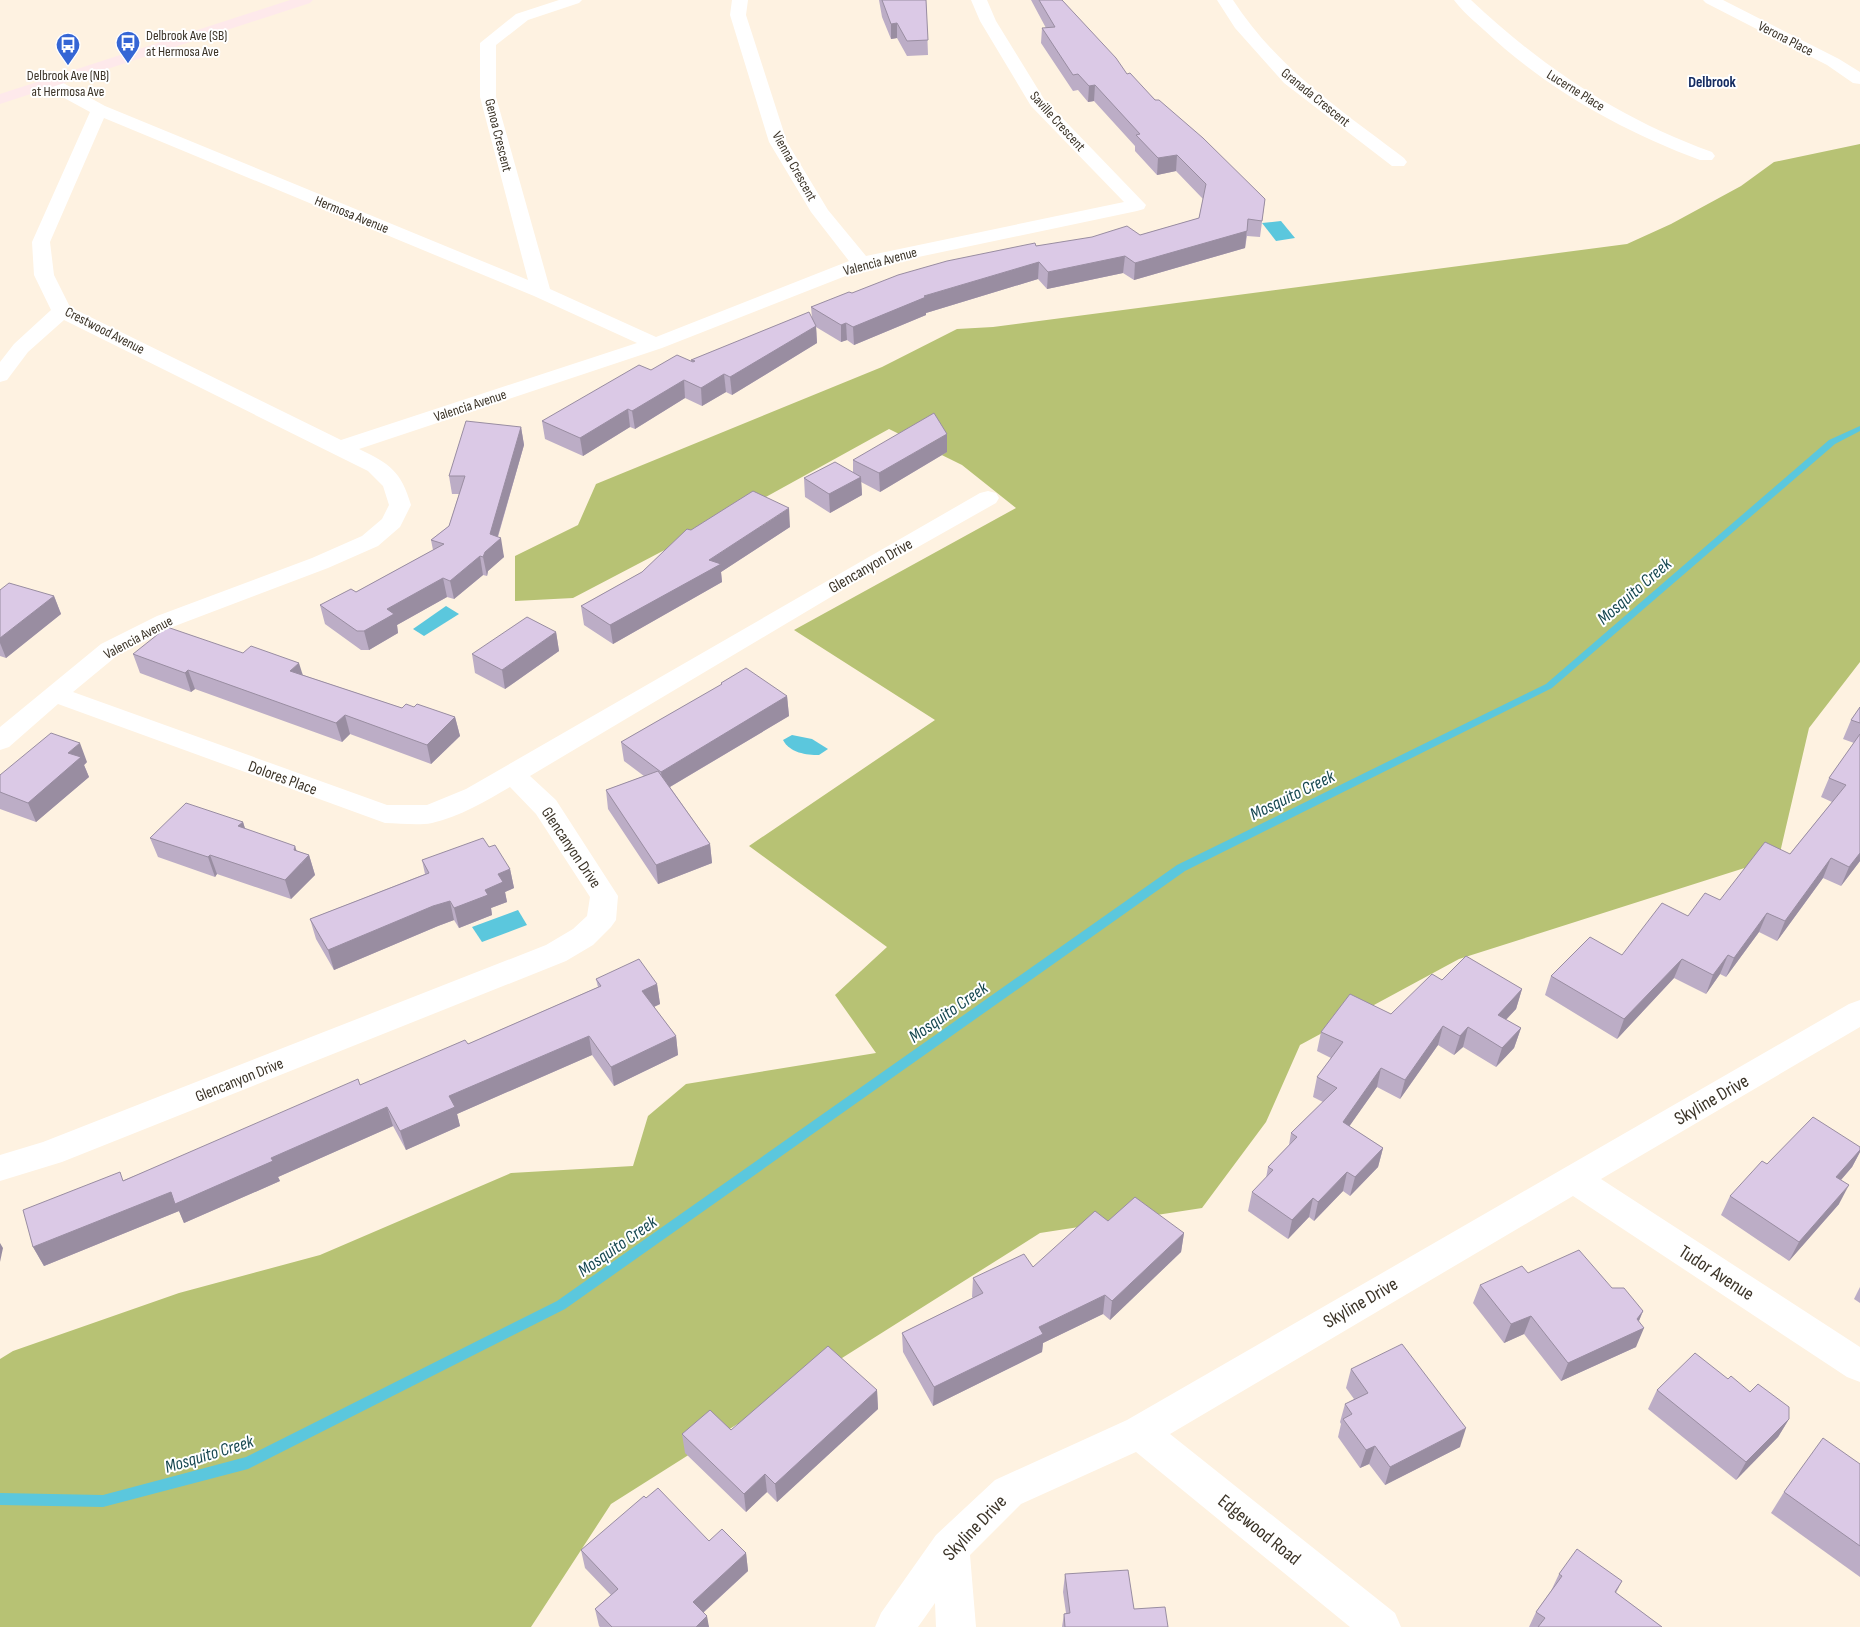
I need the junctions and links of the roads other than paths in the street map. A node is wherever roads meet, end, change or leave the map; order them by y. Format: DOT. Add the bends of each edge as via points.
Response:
graph roads {
  1 [pos="305,0"];
  2 [pos="574,0"];
  3 [pos="740,0"];
  4 [pos="979,0"];
  5 [pos="1225,0"];
  6 [pos="1462,0"];
  7 [pos="1711,0"];
  8 [pos="1859,79"];
  9 [pos="50,83"];
  10 [pos="0,99"];
  11 [pos="99,110"];
  12 [pos="1706,156"];
  13 [pos="1398,162"];
  14 [pos="1137,205"];
  15 [pos="861,263"];
  16 [pos="541,292"];
  17 [pos="62,311"];
  18 [pos="655,344"];
  19 [pos="0,376"];
  20 [pos="340,448"];
  21 [pos="988,498"];
  22 [pos="54,694"];
  23 [pos="0,740"];
  24 [pos="512,774"];
  25 [pos="1860,1012"];
  26 [pos="0,1168"];
  27 [pos="1574,1179"];
  28 [pos="1860,1366"];
  29 [pos="1140,1432"];
  30 [pos="950,1548"];
  31 [pos="895,1627"];
  32 [pos="956,1627"];
  33 [pos="1381,1627"];
  1 -- 9 [label="street"];
  2 -- 16 [label="street, Genoa Crescent" via="522,17 488,43 488,97"];
  3 -- 15 [label="street, Vienna Crescent" via="738,14 778,142 820,212"];
  4 -- 14 [label="street, Saville Crescent" via="988,21 1037,102"];
  5 -- 13 [label="street, Granada Crescent" via="1241,25 1290,79"];
  6 -- 12 [label="street, Lucerne Place" via="1514,49 1579,95 1674,145"];
  7 -- 8 [label="street, Verona Place" via="1833,62"];
  9 -- 10 [label="street"];
  9 -- 11 [label="street, Hermosa Avenue"];
  11 -- 16 [label="street, Hermosa Avenue"];
  11 -- 17 [label="street, Crestwood Avenue" via="41,242 44,275"];
  14 -- 15 [label="street, Valencia Avenue"];
  15 -- 18 [label="street, Valencia Avenue"];
  16 -- 18 [label="street, Hermosa Avenue"];
  17 -- 19 [label="street" via="21,348"];
  17 -- 20 [label="street, Crestwood Avenue"];
  18 -- 20 [label="street, Valencia Avenue"];
  20 -- 22 [label="street, Valencia Avenue" via="376,466 394,484 400,505 392,522 370,541 166,621 110,649"];
  21 -- 24 [label="street, Glencanyon Drive"];
  22 -- 23 [label="street, Valencia Avenue"];
  22 -- 24 [label="street, Dolores Place" via="385,814 430,814 476,795"];
  24 -- 26 [label="street, Glencanyon Drive" via="546,807 604,896 601,920 582,937 556,953 50,1153"];
  25 -- 27 [label="street, Skyline Drive"];
  27 -- 28 [label="street, Tudor Avenue"];
  27 -- 29 [label="street, Skyline Drive"];
  29 -- 30 [label="street, Skyline Drive" via="1008,1492"];
  29 -- 33 [label="street, Edgewood Road"];
  30 -- 31 [label="street, Skyline Drive"];
  30 -- 32 [label="street"];
}
